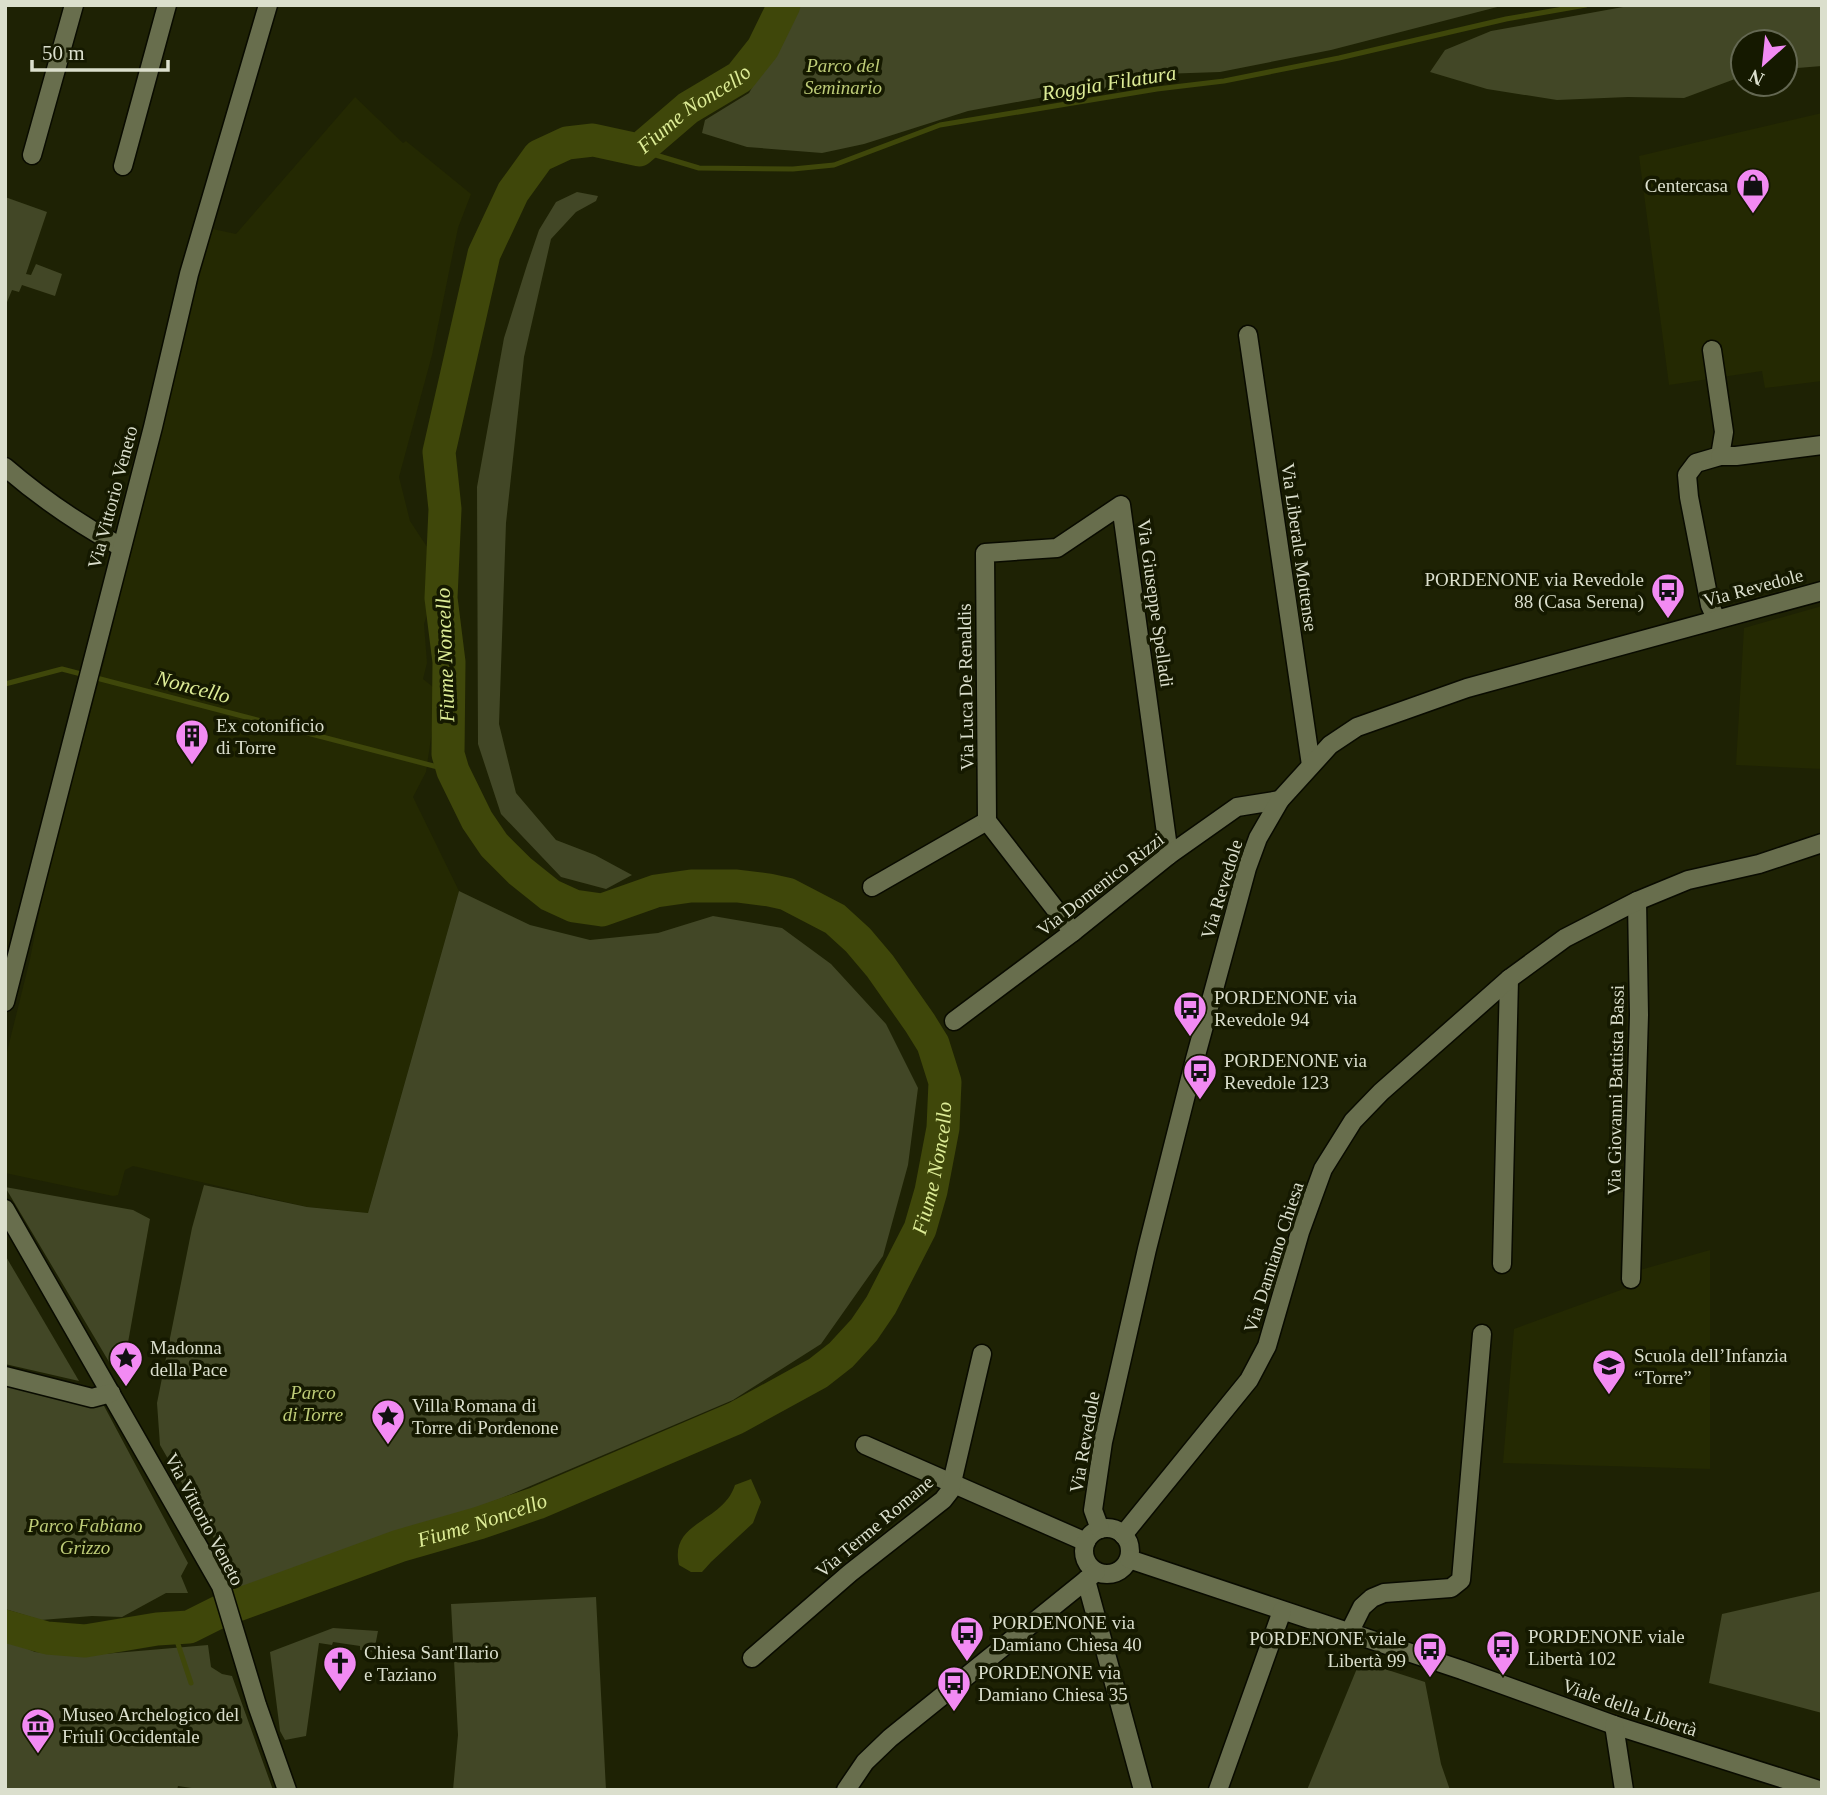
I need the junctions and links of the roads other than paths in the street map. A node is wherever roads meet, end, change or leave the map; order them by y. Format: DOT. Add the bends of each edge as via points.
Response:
graph roads {
  1 [pos="74,5"];
  2 [pos="167,5"];
  3 [pos="268,5"];
  4 [pos="32,155"];
  5 [pos="123,166"];
  6 [pos="1248,335"];
  7 [pos="1712,350"];
  8 [pos="1822,444"];
  9 [pos="1720,456"];
  10 [pos="5,467"];
  11 [pos="121,547"];
  12 [pos="985,553"];
  13 [pos="1822,591"];
  14 [pos="1716,619"];
  15 [pos="1311,765"];
  16 [pos="1280,800"];
  17 [pos="987,821"];
  18 [pos="1822,843"];
  19 [pos="1170,855"];
  20 [pos="872,887"];
  21 [pos="1637,901"];
  22 [pos="1073,932"];
  23 [pos="1509,979"];
  24 [pos="5,1002"];
  25 [pos="954,1021"];
  26 [pos="5,1209"];
  27 [pos="1502,1264"];
  28 [pos="1631,1279"];
  29 [pos="1482,1334"];
  30 [pos="982,1354"];
  31 [pos="5,1376"];
  32 [pos="111,1393"];
  33 [pos="865,1445"];
  34 [pos="952,1483"];
  35 [pos="1123,1535"];
  36 [pos="1093,1536"];
  37 [pos="1129,1559"];
  38 [pos="1091,1576"];
  39 [pos="1282,1612"];
  40 [pos="1349,1633"];
  41 [pos="752,1658"];
  42 [pos="1614,1725"];
  43 [pos="1791,1786"];
  44 [pos="287,1790"];
  45 [pos="846,1790"];
  46 [pos="1143,1790"];
  47 [pos="1218,1790"];
  48 [pos="1624,1790"];
  49 [pos="1819,1790"];
  1 -- 4 [label="street"];
  2 -- 5 [label="street"];
  3 -- 11 [label="street, Via Vittorio Veneto" via="189,274"];
  6 -- 15 [label="street, Via Liberale Mottense"];
  7 -- 9 [label="street" via="1724,432"];
  8 -- 9 [label="street"];
  9 -- 14 [label="street" via="1696,463 1687,475"];
  10 -- 11 [label="street" via="81,525"];
  11 -- 24 [label="street, Via Vittorio Veneto"];
  12 -- 17 [label="street, Via Luca De Renaldis"];
  12 -- 19 [label="street, Via Giuseppe Spelladi" via="1057,548 1121,505"];
  13 -- 14 [label="street, Via Revedole"];
  14 -- 15 [label="street, Via Revedole" via="1467,688 1368,723 1330,745"];
  15 -- 16 [label="street, Via Revedole"];
  16 -- 19 [label="street, Via Domenico Rizzi" via="1237,807"];
  16 -- 36 [label="street, Via Revedole" via="1247,867 1195,1059 1103,1442"];
  17 -- 20 [label="street"];
  17 -- 22 [label="street"];
  18 -- 21 [label="street, Via Damiano Chiesa" via="1688,880"];
  19 -- 22 [label="street, Via Domenico Rizzi"];
  21 -- 23 [label="street, Via Damiano Chiesa" via="1566,938"];
  21 -- 28 [label="street, Via Giovanni Battista Bassi" via="1639,1014"];
  22 -- 25 [label="street, Via Domenico Rizzi"];
  23 -- 27 [label="street"];
  23 -- 35 [label="street, Via Damiano Chiesa" via="1353,1121 1323,1169 1267,1346 1249,1380"];
  26 -- 32 [label="street, Via Vittorio Veneto"];
  29 -- 40 [label="street" via="1461,1580 1451,1588 1372,1598"];
  30 -- 34 [label="street, Via Terme Romane"];
  31 -- 32 [label="street" via="92,1398"];
  32 -- 44 [label="street, Via Vittorio Veneto" via="221,1586"];
  33 -- 34 [label="street"];
  34 -- 36 [label="street"];
  34 -- 41 [label="street, Via Terme Romane" via="943,1500"];
  35 -- 36 [label="street" via="1109,1528"];
  35 -- 37 [label="street"];
  36 -- 38 [label="street" via="1085,1559"];
  37 -- 38 [label="street" via="1114,1573"];
  37 -- 39 [label="street, Viale della Libertà"];
  38 -- 45 [label="street" via="890,1738 865,1762"];
  38 -- 46 [label="street"];
  39 -- 40 [label="street, Viale della Libertà"];
  39 -- 47 [label="street"];
  40 -- 42 [label="street, Viale della Libertà"];
  42 -- 43 [label="street, Viale della Libertà"];
  42 -- 48 [label="street"];
  43 -- 49 [label="street, Viale della Libertà"];
}
